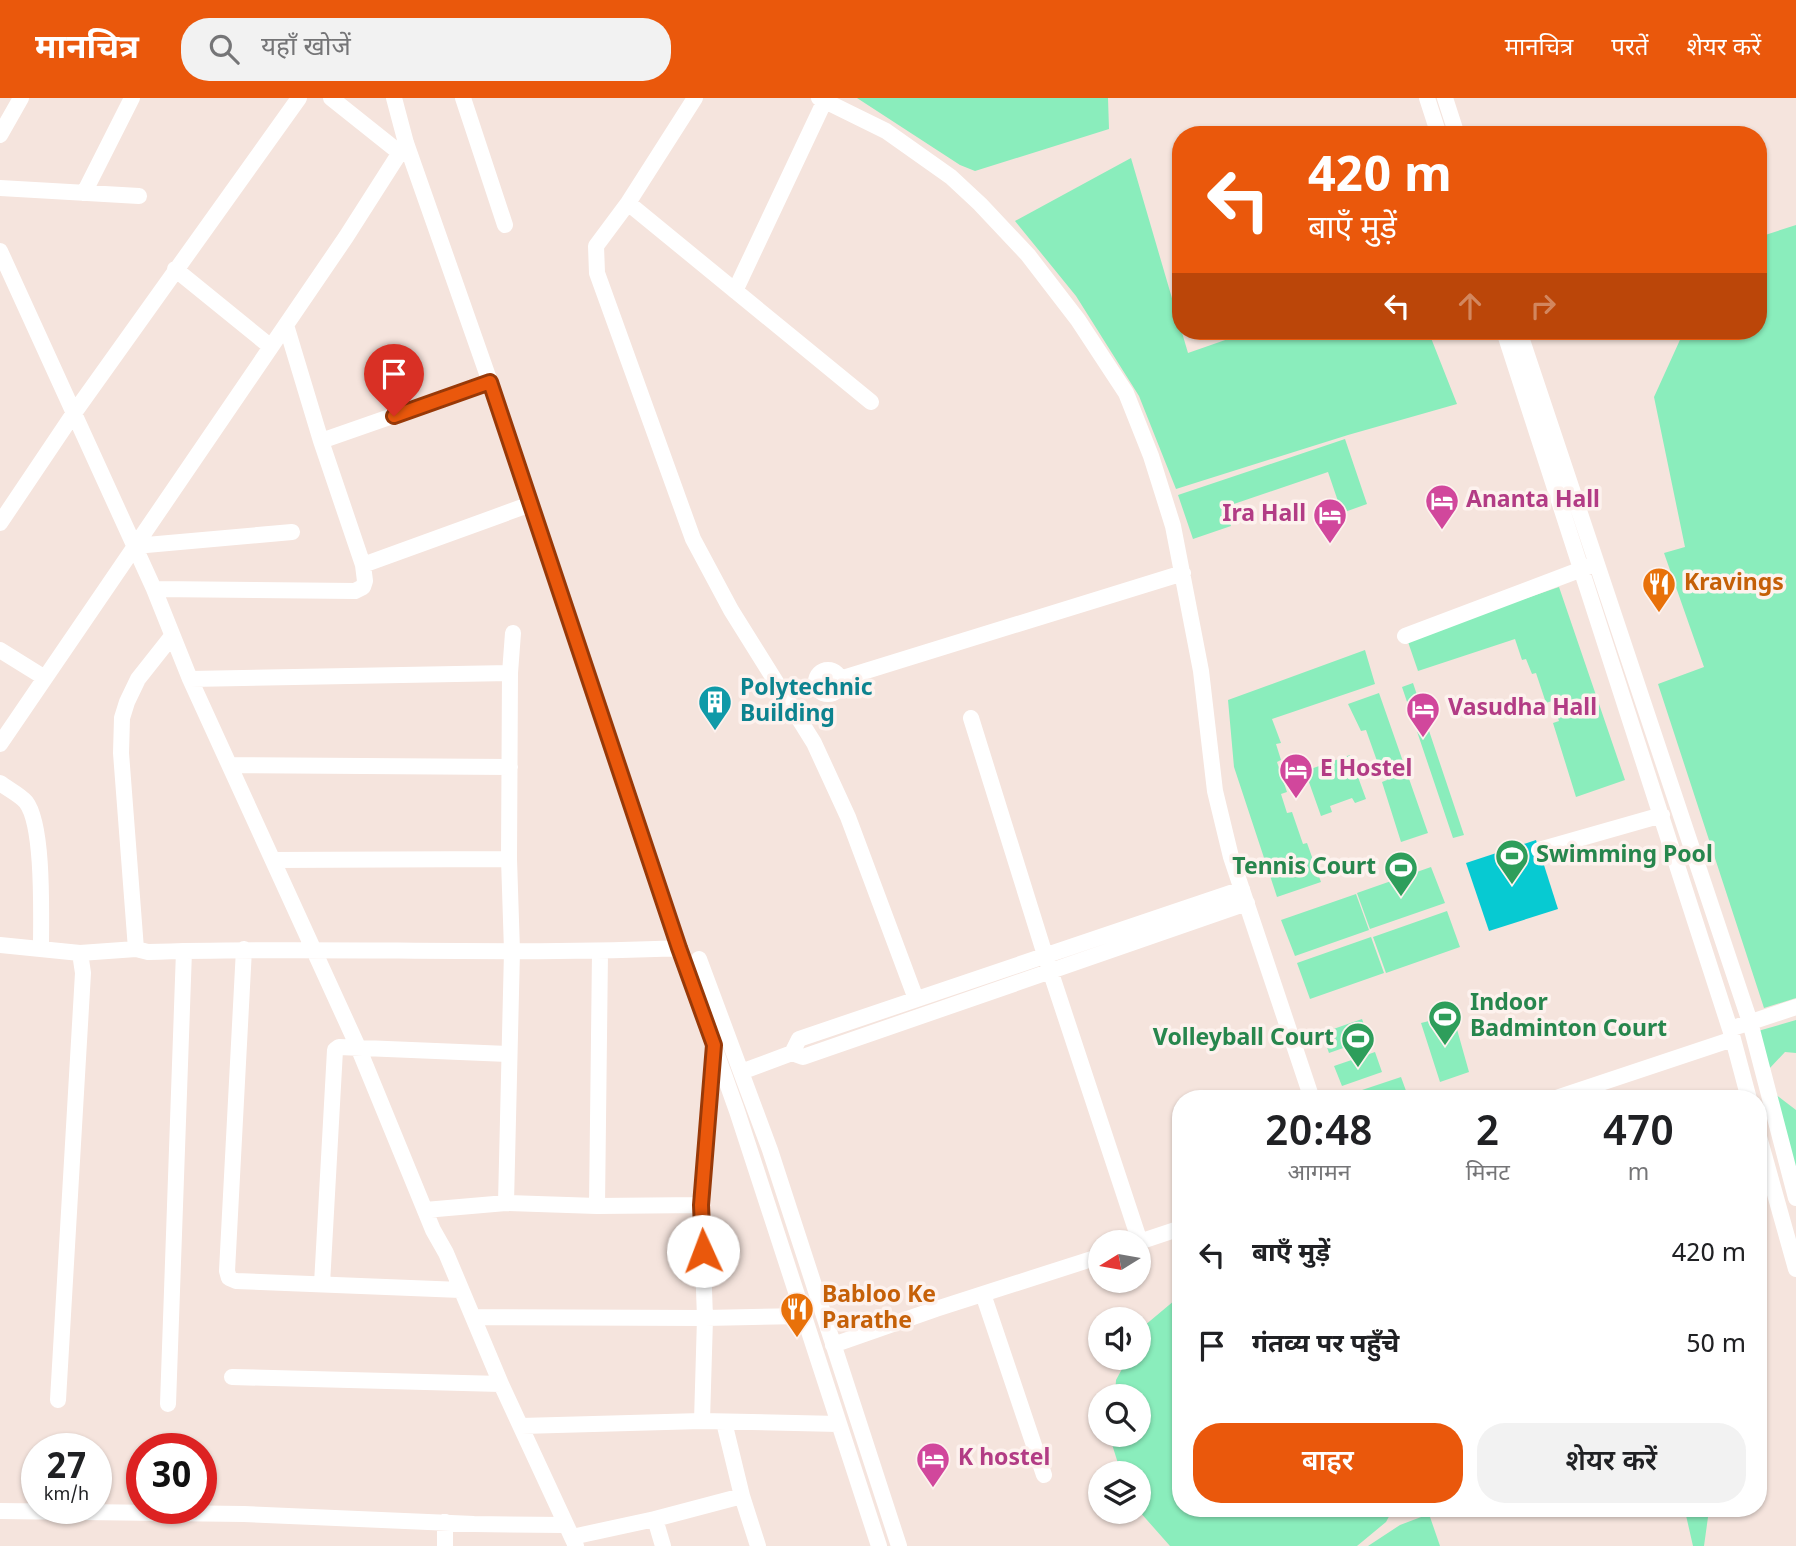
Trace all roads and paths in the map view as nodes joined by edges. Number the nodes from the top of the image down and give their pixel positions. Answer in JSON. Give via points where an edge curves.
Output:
{"nodes":[{"id":1,"x":21,"y":98,"type":"edge"},
{"id":2,"x":132,"y":98,"type":"edge"},
{"id":3,"x":299,"y":98,"type":"edge"},
{"id":4,"x":331,"y":98,"type":"edge"},
{"id":5,"x":394,"y":98,"type":"edge"},
{"id":6,"x":463,"y":98,"type":"edge"},
{"id":7,"x":695,"y":98,"type":"edge"},
{"id":8,"x":1427,"y":98,"type":"edge"},
{"id":9,"x":1435,"y":98,"type":"edge"},
{"id":10,"x":1445,"y":98,"type":"edge"},
{"id":11,"x":823,"y":99,"type":"edge"},
{"id":12,"x":1436,"y":126,"type":"edge"},
{"id":13,"x":1444,"y":126,"type":"edge"},
{"id":14,"x":1454,"y":126,"type":"edge"},
{"id":15,"x":0,"y":135,"type":"edge"},
{"id":16,"x":403,"y":148,"type":"junction"},
{"id":17,"x":0,"y":188,"type":"edge"},
{"id":18,"x":84,"y":193,"type":"junction"},
{"id":19,"x":139,"y":196,"type":"dead end"},
{"id":20,"x":628,"y":203,"type":"junction"},
{"id":21,"x":505,"y":225,"type":"dead end"},
{"id":22,"x":0,"y":251,"type":"edge"},
{"id":23,"x":175,"y":269,"type":"junction"},
{"id":24,"x":7,"y":286,"type":"edge"},
{"id":25,"x":735,"y":291,"type":"junction"},
{"id":26,"x":286,"y":325,"type":"junction"},
{"id":27,"x":1507,"y":340,"type":"edge"},
{"id":28,"x":1514,"y":340,"type":"edge"},
{"id":29,"x":1522,"y":340,"type":"edge"},
{"id":30,"x":271,"y":347,"type":"junction"},
{"id":31,"x":490,"y":382,"type":"junction"},
{"id":32,"x":871,"y":402,"type":"dead end"},
{"id":33,"x":74,"y":412,"type":"junction"},
{"id":34,"x":321,"y":441,"type":"junction"},
{"id":35,"x":531,"y":504,"type":"junction"},
{"id":36,"x":0,"y":523,"type":"edge"},
{"id":37,"x":292,"y":532,"type":"dead end"},
{"id":38,"x":135,"y":546,"type":"junction"},
{"id":39,"x":363,"y":565,"type":"junction"},
{"id":40,"x":1590,"y":566,"type":"junction"},
{"id":41,"x":1182,"y":573,"type":"junction"},
{"id":42,"x":154,"y":589,"type":"junction"},
{"id":43,"x":513,"y":633,"type":"dead end"},
{"id":44,"x":172,"y":636,"type":"junction"},
{"id":45,"x":1405,"y":636,"type":"dead end"},
{"id":46,"x":0,"y":650,"type":"edge"},
{"id":47,"x":510,"y":673,"type":"junction"},
{"id":48,"x":46,"y":678,"type":"junction"},
{"id":49,"x":190,"y":679,"type":"junction"},
{"id":50,"x":786,"y":695,"type":"junction"},
{"id":51,"x":971,"y":718,"type":"dead end"},
{"id":52,"x":0,"y":744,"type":"edge"},
{"id":53,"x":231,"y":765,"type":"junction"},
{"id":54,"x":510,"y":767,"type":"junction"},
{"id":55,"x":0,"y":783,"type":"edge"},
{"id":56,"x":1662,"y":815,"type":"junction"},
{"id":57,"x":1539,"y":850,"type":"dead end"},
{"id":58,"x":509,"y":859,"type":"junction"},
{"id":59,"x":273,"y":860,"type":"junction"},
{"id":60,"x":1245,"y":896,"type":"junction"},
{"id":61,"x":0,"y":945,"type":"edge"},
{"id":62,"x":41,"y":947,"type":"junction"},
{"id":63,"x":679,"y":948,"type":"junction"},
{"id":64,"x":136,"y":949,"type":"junction"},
{"id":65,"x":244,"y":949,"type":"junction"},
{"id":66,"x":313,"y":949,"type":"junction"},
{"id":67,"x":184,"y":951,"type":"junction"},
{"id":68,"x":512,"y":951,"type":"junction"},
{"id":69,"x":600,"y":952,"type":"junction"},
{"id":70,"x":80,"y":953,"type":"junction"},
{"id":71,"x":699,"y":959,"type":"dead end"},
{"id":72,"x":1048,"y":963,"type":"junction"},
{"id":73,"x":916,"y":999,"type":"junction"},
{"id":74,"x":1796,"y":1007,"type":"edge"},
{"id":75,"x":1738,"y":1029,"type":"junction"},
{"id":76,"x":714,"y":1045,"type":"junction"},
{"id":77,"x":358,"y":1047,"type":"junction"},
{"id":78,"x":792,"y":1052,"type":"junction"},
{"id":79,"x":509,"y":1054,"type":"junction"},
{"id":80,"x":741,"y":1072,"type":"junction"},
{"id":81,"x":1309,"y":1090,"type":"edge"},
{"id":82,"x":1577,"y":1090,"type":"edge"},
{"id":83,"x":1748,"y":1090,"type":"edge"},
{"id":84,"x":1759,"y":1090,"type":"edge"},
{"id":85,"x":1767,"y":1114,"type":"edge"},
{"id":86,"x":1767,"y":1166,"type":"edge"},
{"id":87,"x":1796,"y":1198,"type":"edge"},
{"id":88,"x":506,"y":1203,"type":"junction"},
{"id":89,"x":701,"y":1205,"type":"junction"},
{"id":90,"x":597,"y":1206,"type":"junction"},
{"id":91,"x":425,"y":1210,"type":"junction"},
{"id":92,"x":1136,"y":1230,"type":"edge"},
{"id":93,"x":1172,"y":1231,"type":"edge"},
{"id":94,"x":1152,"y":1238,"type":"edge"},
{"id":95,"x":1088,"y":1260,"type":"edge"},
{"id":96,"x":1796,"y":1269,"type":"edge"},
{"id":97,"x":323,"y":1284,"type":"junction"},
{"id":98,"x":461,"y":1290,"type":"junction"},
{"id":99,"x":983,"y":1294,"type":"junction"},
{"id":100,"x":804,"y":1316,"type":"junction"},
{"id":101,"x":473,"y":1317,"type":"junction"},
{"id":102,"x":705,"y":1318,"type":"junction"},
{"id":103,"x":833,"y":1345,"type":"junction"},
{"id":104,"x":232,"y":1377,"type":"dead end"},
{"id":105,"x":501,"y":1384,"type":"junction"},
{"id":106,"x":58,"y":1400,"type":"dead end"},
{"id":107,"x":169,"y":1404,"type":"dead end"},
{"id":108,"x":702,"y":1421,"type":"junction"},
{"id":109,"x":724,"y":1422,"type":"junction"},
{"id":110,"x":839,"y":1424,"type":"junction"},
{"id":111,"x":521,"y":1426,"type":"junction"},
{"id":112,"x":1044,"y":1475,"type":"dead end"},
{"id":113,"x":742,"y":1496,"type":"junction"},
{"id":114,"x":0,"y":1511,"type":"edge"},
{"id":115,"x":656,"y":1519,"type":"junction"},
{"id":116,"x":445,"y":1522,"type":"junction"},
{"id":117,"x":571,"y":1536,"type":"edge"},
{"id":118,"x":445,"y":1546,"type":"edge"},
{"id":119,"x":663,"y":1546,"type":"edge"},
{"id":120,"x":758,"y":1546,"type":"edge"},
{"id":121,"x":879,"y":1546,"type":"edge"},
{"id":122,"x":899,"y":1546,"type":"edge"}],
"edges":[{"from":1,"to":15,"type":"street"},
{"from":2,"to":18,"type":"street"},
{"from":3,"to":23,"type":"street"},
{"from":4,"to":16,"type":"street"},
{"from":5,"to":16,"type":"street"},
{"from":6,"to":21,"type":"street"},
{"from":7,"to":20,"type":"street"},
{"from":8,"to":12,"type":"street"},
{"from":9,"to":13,"type":"street"},
{"from":10,"to":14,"type":"street"},
{"from":11,"to":25,"type":"street"},
{"from":11,"to":41,"type":"street","via":[[886,131],[951,177],[1028,255],[1078,320],[1126,393],[1173,526]]},
{"from":16,"to":26,"type":"street"},
{"from":16,"to":31,"type":"street"},
{"from":17,"to":18,"type":"street"},
{"from":18,"to":19,"type":"street"},
{"from":20,"to":25,"type":"street"},
{"from":20,"to":50,"type":"street","via":[[596,246],[603,293],[693,539],[731,610]]},
{"from":22,"to":24,"type":"street"},
{"from":23,"to":30,"type":"street"},
{"from":23,"to":33,"type":"street"},
{"from":24,"to":33,"type":"street"},
{"from":25,"to":32,"type":"street"},
{"from":26,"to":30,"type":"street"},
{"from":26,"to":34,"type":"street"},
{"from":27,"to":40,"type":"street"},
{"from":28,"to":40,"type":"street"},
{"from":29,"to":40,"type":"street"},
{"from":30,"to":38,"type":"street"},
{"from":31,"to":34,"type":"street"},
{"from":31,"to":35,"type":"street"},
{"from":33,"to":36,"type":"street"},
{"from":33,"to":38,"type":"street"},
{"from":34,"to":39,"type":"street"},
{"from":35,"to":39,"type":"street"},
{"from":35,"to":63,"type":"street"},
{"from":37,"to":38,"type":"street"},
{"from":38,"to":42,"type":"street"},
{"from":38,"to":48,"type":"street"},
{"from":39,"to":42,"type":"street","via":[[365,581],[355,590]]},
{"from":40,"to":45,"type":"street"},
{"from":40,"to":56,"type":"street"},
{"from":40,"to":75,"type":"street"},
{"from":41,"to":50,"type":"street","via":[[840,679],[839,689],[831,694],[821,693],[816,685]]},
{"from":41,"to":60,"type":"street","via":[[1201,671],[1215,790]]},
{"from":42,"to":44,"type":"street"},
{"from":43,"to":47,"type":"street"},
{"from":44,"to":49,"type":"street"},
{"from":44,"to":64,"type":"street","via":[[138,679],[122,718]]},
{"from":46,"to":48,"type":"street"},
{"from":47,"to":49,"type":"street"},
{"from":47,"to":54,"type":"street"},
{"from":48,"to":52,"type":"street"},
{"from":49,"to":53,"type":"street"},
{"from":50,"to":73,"type":"street","via":[[848,817]]},
{"from":51,"to":72,"type":"street"},
{"from":53,"to":54,"type":"street"},
{"from":53,"to":59,"type":"street"},
{"from":54,"to":58,"type":"street"},
{"from":55,"to":62,"type":"street","via":[[27,803],[35,823]]},
{"from":56,"to":57,"type":"street"},
{"from":56,"to":75,"type":"street"},
{"from":58,"to":59,"type":"street"},
{"from":58,"to":68,"type":"street"},
{"from":59,"to":66,"type":"street"},
{"from":60,"to":72,"type":"street"},
{"from":60,"to":81,"type":"street"},
{"from":61,"to":62,"type":"street"},
{"from":62,"to":70,"type":"street"},
{"from":63,"to":69,"type":"street"},
{"from":63,"to":76,"type":"street"},
{"from":64,"to":67,"type":"street"},
{"from":64,"to":70,"type":"street"},
{"from":65,"to":66,"type":"street"},
{"from":65,"to":67,"type":"street"},
{"from":65,"to":97,"type":"street","via":[[227,1275],[236,1281]]},
{"from":66,"to":68,"type":"street"},
{"from":66,"to":77,"type":"street"},
{"from":67,"to":107,"type":"street"},
{"from":68,"to":69,"type":"street"},
{"from":68,"to":79,"type":"street"},
{"from":69,"to":90,"type":"street"},
{"from":70,"to":106,"type":"street","via":[[83,973]]},
{"from":71,"to":80,"type":"street"},
{"from":72,"to":73,"type":"street"},
{"from":72,"to":78,"type":"street","via":[[803,1057]]},
{"from":72,"to":92,"type":"street"},
{"from":73,"to":78,"type":"street","via":[[799,1039]]},
{"from":74,"to":75,"type":"street"},
{"from":75,"to":82,"type":"street"},
{"from":75,"to":83,"type":"street"},
{"from":75,"to":84,"type":"street"},
{"from":76,"to":89,"type":"street"},
{"from":76,"to":100,"type":"street"},
{"from":77,"to":79,"type":"street"},
{"from":77,"to":91,"type":"street"},
{"from":77,"to":97,"type":"street","via":[[339,1046],[335,1053]]},
{"from":78,"to":80,"type":"street"},
{"from":79,"to":88,"type":"street"},
{"from":80,"to":103,"type":"street","via":[[771,1150]]},
{"from":85,"to":87,"type":"street"},
{"from":86,"to":96,"type":"street"},
{"from":88,"to":90,"type":"street"},
{"from":88,"to":91,"type":"street"},
{"from":89,"to":90,"type":"street"},
{"from":89,"to":102,"type":"street"},
{"from":91,"to":98,"type":"street"},
{"from":93,"to":94,"type":"street"},
{"from":95,"to":99,"type":"street"},
{"from":97,"to":98,"type":"street"},
{"from":98,"to":101,"type":"street"},
{"from":99,"to":103,"type":"street"},
{"from":99,"to":112,"type":"street"},
{"from":100,"to":102,"type":"street"},
{"from":100,"to":110,"type":"street"},
{"from":101,"to":102,"type":"street"},
{"from":101,"to":105,"type":"street"},
{"from":102,"to":108,"type":"street"},
{"from":103,"to":122,"type":"street"},
{"from":104,"to":105,"type":"street"},
{"from":105,"to":111,"type":"street"},
{"from":108,"to":109,"type":"street"},
{"from":108,"to":111,"type":"street"},
{"from":109,"to":110,"type":"street"},
{"from":109,"to":113,"type":"street"},
{"from":110,"to":121,"type":"street"},
{"from":111,"to":117,"type":"street"},
{"from":113,"to":115,"type":"street"},
{"from":113,"to":120,"type":"street"},
{"from":114,"to":116,"type":"street"},
{"from":115,"to":117,"type":"street"},
{"from":115,"to":119,"type":"street"},
{"from":116,"to":117,"type":"street"},
{"from":116,"to":118,"type":"street"}]}
